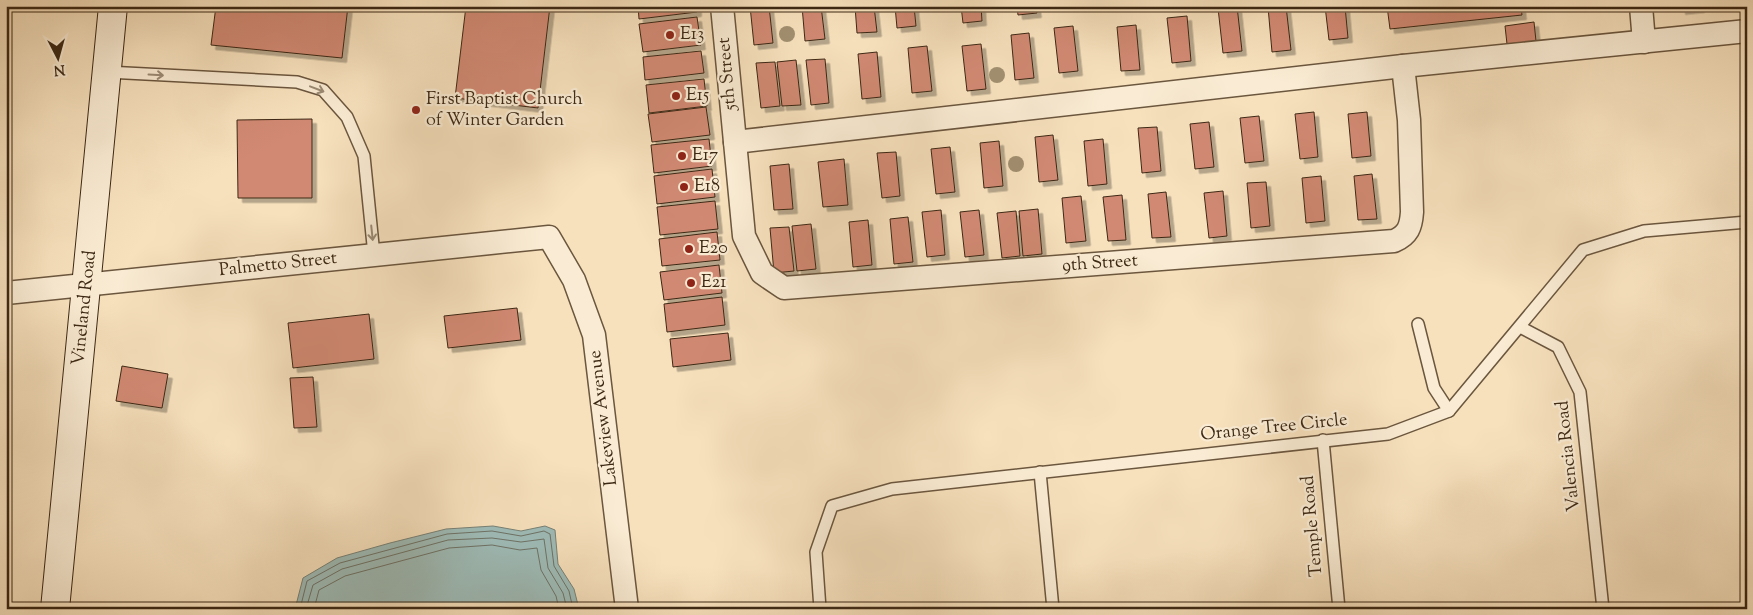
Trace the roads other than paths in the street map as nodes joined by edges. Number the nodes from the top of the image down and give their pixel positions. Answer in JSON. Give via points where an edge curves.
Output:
{"nodes":[{"id":1,"x":113,"y":6,"type":"edge"},
{"id":2,"x":722,"y":6,"type":"edge"},
{"id":3,"x":1641,"y":6,"type":"edge"},
{"id":4,"x":1747,"y":31,"type":"edge"},
{"id":5,"x":1644,"y":42,"type":"junction"},
{"id":6,"x":1403,"y":66,"type":"junction"},
{"id":7,"x":107,"y":72,"type":"junction"},
{"id":8,"x":734,"y":142,"type":"junction"},
{"id":9,"x":1747,"y":222,"type":"edge"},
{"id":10,"x":549,"y":237,"type":"joint"},
{"id":11,"x":374,"y":255,"type":"junction"},
{"id":12,"x":88,"y":284,"type":"junction"},
{"id":13,"x":6,"y":294,"type":"edge"},
{"id":14,"x":1418,"y":324,"type":"dead end"},
{"id":15,"x":1520,"y":327,"type":"junction"},
{"id":16,"x":1449,"y":411,"type":"junction"},
{"id":17,"x":1323,"y":440,"type":"junction"},
{"id":18,"x":1040,"y":472,"type":"junction"},
{"id":19,"x":55,"y":609,"type":"edge"},
{"id":20,"x":627,"y":609,"type":"edge"},
{"id":21,"x":820,"y":609,"type":"edge"},
{"id":22,"x":1053,"y":609,"type":"edge"},
{"id":23,"x":1339,"y":609,"type":"edge"},
{"id":24,"x":1603,"y":609,"type":"edge"}],
"edges":[{"from":1,"to":7,"type":"main road","name":"Vineland Road"},
{"from":2,"to":8,"type":"street","name":"5th Street"},
{"from":3,"to":5,"type":"street"},
{"from":4,"to":5,"type":"street"},
{"from":5,"to":6,"type":"street"},
{"from":6,"to":8,"type":"street"},
{"from":6,"to":8,"type":"street","name":"9th Street","via":[[1409,120],[1412,212],[1411,227],[1404,237],[1394,241],[784,288],[762,273],[744,236]]},
{"from":7,"to":11,"type":"lane","one_way":true,"via":[[296,82],[324,90],[347,117],[364,156]]},
{"from":7,"to":12,"type":"main road","name":"Vineland Road"},
{"from":9,"to":15,"type":"lane","name":"Orange Tree Circle","via":[[1644,231],[1583,250]]},
{"from":10,"to":11,"type":"street","name":"Palmetto Street"},
{"from":10,"to":20,"type":"street","name":"Lakeview Avenue","via":[[574,280],[594,335]]},
{"from":11,"to":12,"type":"street","name":"Palmetto Street"},
{"from":12,"to":13,"type":"street","name":"Palmetto Street"},
{"from":12,"to":19,"type":"main road","name":"Vineland Road"},
{"from":14,"to":16,"type":"lane","via":[[1434,388]]},
{"from":15,"to":16,"type":"lane","name":"Orange Tree Circle"},
{"from":15,"to":24,"type":"lane","name":"Valencia Road","via":[[1558,348],[1580,392]]},
{"from":16,"to":17,"type":"lane","name":"Orange Tree Circle","via":[[1388,434]]},
{"from":17,"to":18,"type":"lane","name":"Orange Tree Circle"},
{"from":17,"to":23,"type":"lane","name":"Temple Road"},
{"from":18,"to":21,"type":"lane","name":"Orange Tree Circle","via":[[892,489],[832,506],[816,552]]},
{"from":18,"to":22,"type":"lane"}]}
